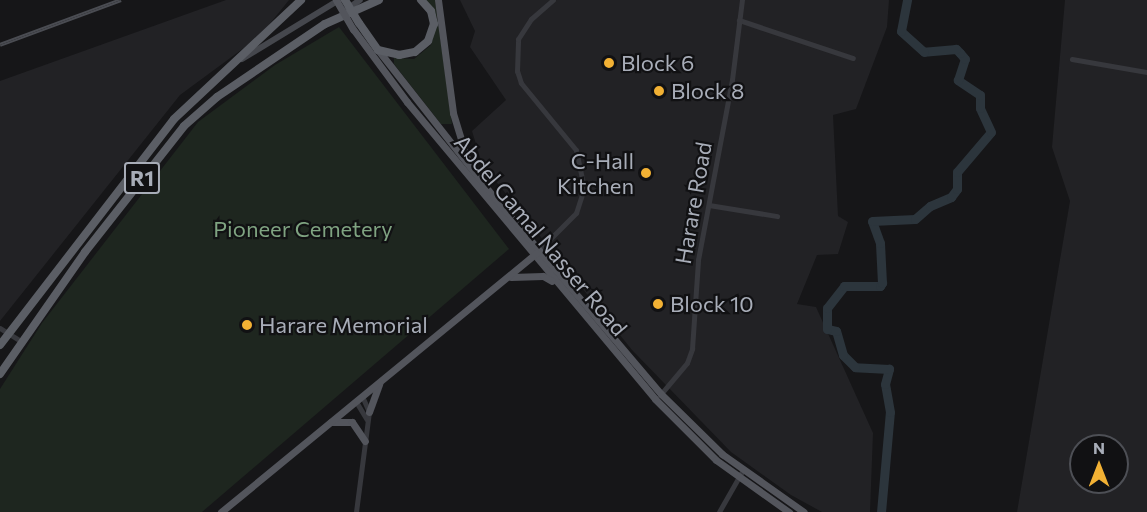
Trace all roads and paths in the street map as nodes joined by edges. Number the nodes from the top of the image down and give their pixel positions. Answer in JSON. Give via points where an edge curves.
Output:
{"nodes":[{"id":1,"x":301,"y":0,"type":"edge"},
{"id":2,"x":338,"y":0,"type":"edge"},
{"id":3,"x":345,"y":0,"type":"edge"},
{"id":4,"x":360,"y":0,"type":"edge"},
{"id":5,"x":379,"y":0,"type":"edge"},
{"id":6,"x":422,"y":0,"type":"edge"},
{"id":7,"x":438,"y":0,"type":"edge"},
{"id":8,"x":553,"y":0,"type":"edge"},
{"id":9,"x":742,"y":0,"type":"edge"},
{"id":10,"x":740,"y":20,"type":"junction"},
{"id":11,"x":325,"y":24,"type":"junction"},
{"id":12,"x":356,"y":26,"type":"junction"},
{"id":13,"x":378,"y":50,"type":"junction"},
{"id":14,"x":853,"y":58,"type":"dead end"},
{"id":15,"x":1072,"y":60,"type":"dead end"},
{"id":16,"x":239,"y":61,"type":"junction"},
{"id":17,"x":1147,"y":72,"type":"edge"},
{"id":18,"x":470,"y":168,"type":"junction"},
{"id":19,"x":708,"y":205,"type":"junction"},
{"id":20,"x":777,"y":216,"type":"dead end"},
{"id":21,"x":535,"y":254,"type":"junction"},
{"id":22,"x":509,"y":277,"type":"junction"},
{"id":23,"x":557,"y":284,"type":"junction"},
{"id":24,"x":0,"y":328,"type":"edge"},
{"id":25,"x":8,"y":332,"type":"junction"},
{"id":26,"x":21,"y":341,"type":"junction"},
{"id":27,"x":0,"y":345,"type":"edge"},
{"id":28,"x":0,"y":374,"type":"edge"},
{"id":29,"x":380,"y":381,"type":"junction"},
{"id":30,"x":658,"y":397,"type":"junction"},
{"id":31,"x":359,"y":398,"type":"junction"},
{"id":32,"x":369,"y":412,"type":"junction"},
{"id":33,"x":367,"y":421,"type":"junction"},
{"id":34,"x":329,"y":422,"type":"junction"},
{"id":35,"x":365,"y":441,"type":"junction"},
{"id":36,"x":740,"y":473,"type":"junction"},
{"id":37,"x":221,"y":512,"type":"edge"},
{"id":38,"x":356,"y":512,"type":"edge"},
{"id":39,"x":719,"y":512,"type":"edge"},
{"id":40,"x":789,"y":512,"type":"edge"},
{"id":41,"x":804,"y":512,"type":"edge"}],
"edges":[{"from":1,"to":16,"type":"highway"},
{"from":2,"to":12,"type":"main road","name":"Abdel Gamal Nasser Road","bridge":true},
{"from":2,"to":16,"type":"main road","number":"R1"},
{"from":3,"to":12,"type":"highway","name":"Abdel Gamal Nasser Road","bridge":true},
{"from":4,"to":11,"type":"main road","number":"R1"},
{"from":5,"to":11,"type":"highway"},
{"from":6,"to":13,"type":"highway","via":[[434,19],[428,41],[407,54]]},
{"from":7,"to":18,"type":"main road","via":[[451,102]]},
{"from":8,"to":21,"type":"street","via":[[531,19],[518,39],[517,70],[521,83],[576,150],[584,188],[576,213]]},
{"from":9,"to":10,"type":"street","name":"Harare Road"},
{"from":10,"to":14,"type":"street"},
{"from":10,"to":19,"type":"street","name":"Harare Road"},
{"from":11,"to":26,"type":"highway","number":"R1","via":[[217,97],[184,126]]},
{"from":12,"to":13,"type":"highway","name":"Abdel Gamal Nasser Road"},
{"from":12,"to":21,"type":"main road","name":"Abdel Gamal Nasser Road","via":[[407,102]]},
{"from":13,"to":18,"type":"main road","name":"Abdel Gamal Nasser Road"},
{"from":15,"to":17,"type":"street"},
{"from":16,"to":25,"type":"highway","number":"R1","via":[[174,119]]},
{"from":18,"to":21,"type":"main road","name":"Abdel Gamal Nasser Road"},
{"from":19,"to":20,"type":"street"},
{"from":19,"to":30,"type":"street","name":"Harare Road","via":[[698,260],[691,353]]},
{"from":21,"to":22,"type":"main road"},
{"from":21,"to":23,"type":"main road","name":"Abdel Gamal Nasser Road"},
{"from":21,"to":30,"type":"main road","name":"Abdel Gamal Nasser Road"},
{"from":22,"to":23,"type":"main road","via":[[543,276]]},
{"from":22,"to":29,"type":"main road"},
{"from":23,"to":30,"type":"main road","name":"Abdel Gamal Nasser Road"},
{"from":24,"to":25,"type":"street"},
{"from":25,"to":26,"type":"street"},
{"from":25,"to":27,"type":"highway","number":"R1"},
{"from":26,"to":28,"type":"highway","number":"R1"},
{"from":29,"to":31,"type":"main road"},
{"from":29,"to":32,"type":"main road"},
{"from":30,"to":36,"type":"main road","name":"Abdel Gamal Nasser Road"},
{"from":31,"to":32,"type":"street"},
{"from":31,"to":33,"type":"street"},
{"from":31,"to":34,"type":"main road"},
{"from":32,"to":33,"type":"street"},
{"from":33,"to":35,"type":"street"},
{"from":34,"to":35,"type":"main road","via":[[352,422]]},
{"from":34,"to":37,"type":"main road"},
{"from":35,"to":38,"type":"street"},
{"from":36,"to":39,"type":"street"},
{"from":36,"to":40,"type":"main road"},
{"from":36,"to":41,"type":"main road"}]}
